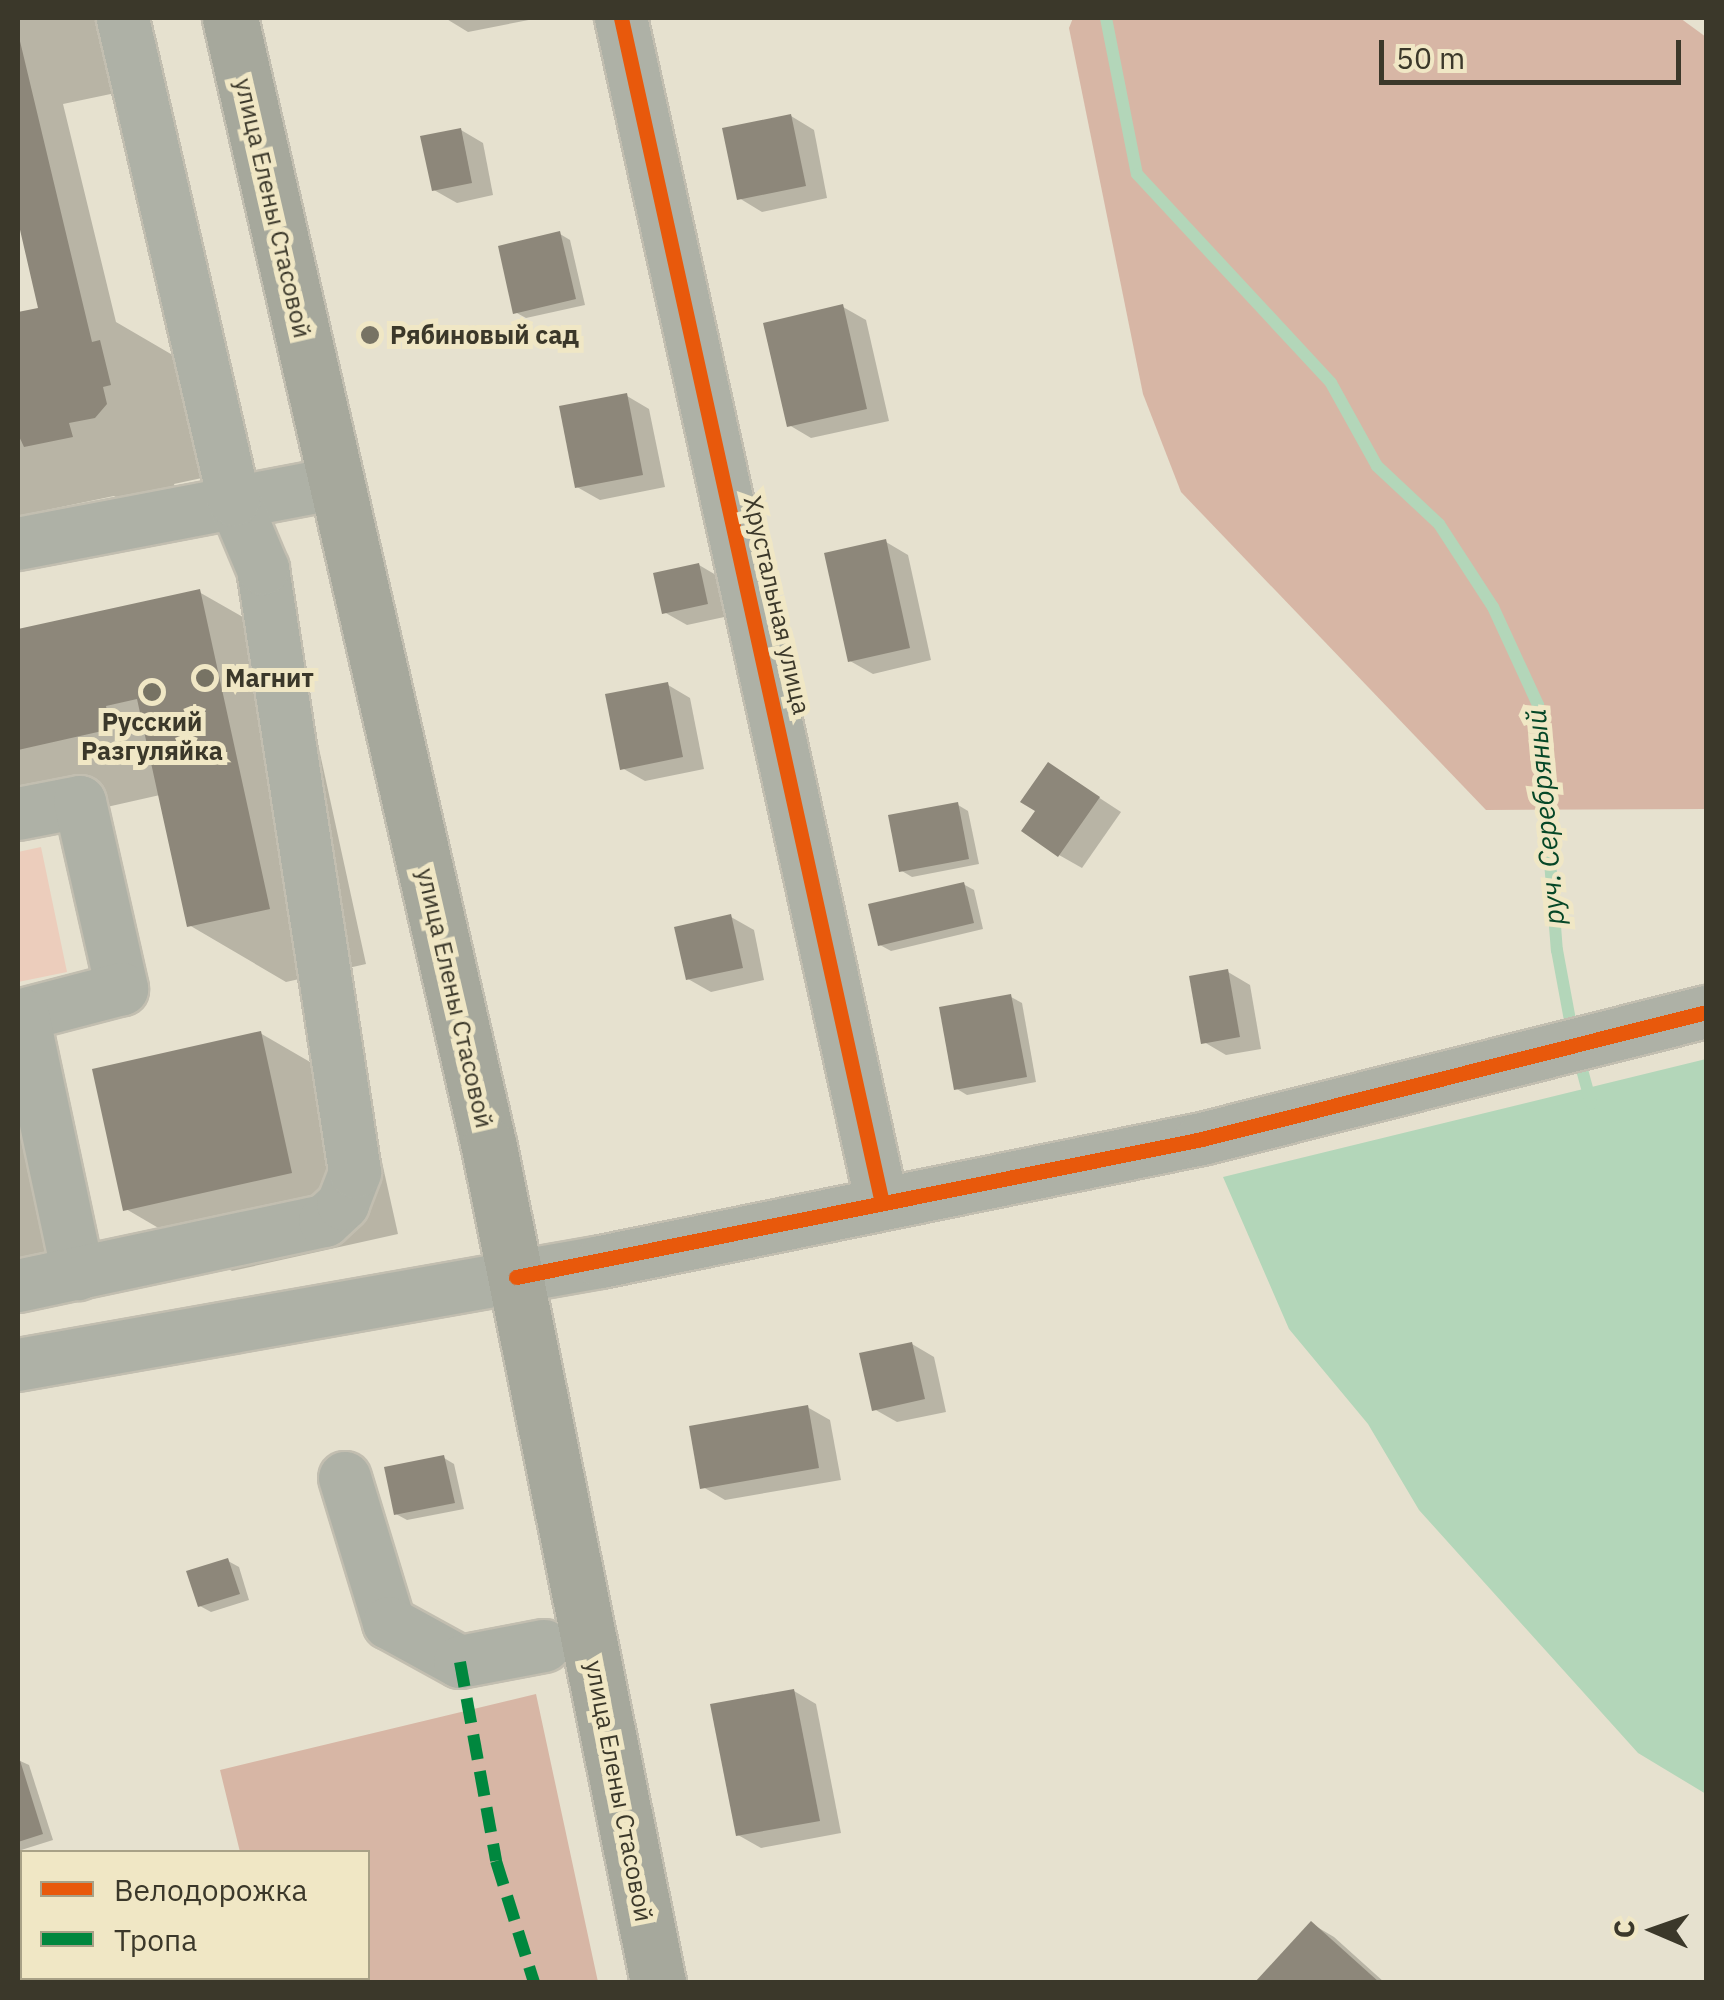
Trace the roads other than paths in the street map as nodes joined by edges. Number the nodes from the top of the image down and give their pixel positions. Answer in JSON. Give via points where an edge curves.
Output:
{"nodes":[{"id":1,"x":123,"y":18,"type":"edge"},
{"id":2,"x":230,"y":18,"type":"edge"},
{"id":3,"x":620,"y":18,"type":"edge"},
{"id":4,"x":333,"y":484,"type":"junction"},
{"id":5,"x":234,"y":500,"type":"junction"},
{"id":6,"x":18,"y":544,"type":"edge"},
{"id":7,"x":18,"y":814,"type":"edge"},
{"id":8,"x":1706,"y":1012,"type":"edge"},
{"id":9,"x":20,"y":1015,"type":"edge"},
{"id":10,"x":882,"y":1203,"type":"junction"},
{"id":11,"x":78,"y":1274,"type":"junction"},
{"id":12,"x":516,"y":1278,"type":"junction"},
{"id":13,"x":18,"y":1286,"type":"edge"},
{"id":14,"x":18,"y":1365,"type":"edge"},
{"id":15,"x":345,"y":1478,"type":"dead end"},
{"id":16,"x":544,"y":1646,"type":"dead end"},
{"id":17,"x":658,"y":1982,"type":"edge"}],
"edges":[{"from":1,"to":5,"type":"street"},
{"from":2,"to":4,"type":"main road","name":"улица Елены Стасовой"},
{"from":3,"to":10,"type":"street","name":"Хрустальная улица"},
{"from":4,"to":5,"type":"street"},
{"from":4,"to":12,"type":"main road","name":"улица Елены Стасовой"},
{"from":5,"to":6,"type":"street"},
{"from":5,"to":11,"type":"street","via":[[263,569],[355,1172],[344,1204],[326,1221]]},
{"from":7,"to":9,"type":"street","via":[[80,802],[122,989]]},
{"from":8,"to":10,"type":"street","via":[[1202,1139]]},
{"from":9,"to":11,"type":"street"},
{"from":10,"to":12,"type":"street"},
{"from":11,"to":13,"type":"street"},
{"from":12,"to":14,"type":"street"},
{"from":12,"to":17,"type":"main road","name":"улица Елены Стасовой"},
{"from":15,"to":16,"type":"street","via":[[389,1622],[460,1662]]}]}
